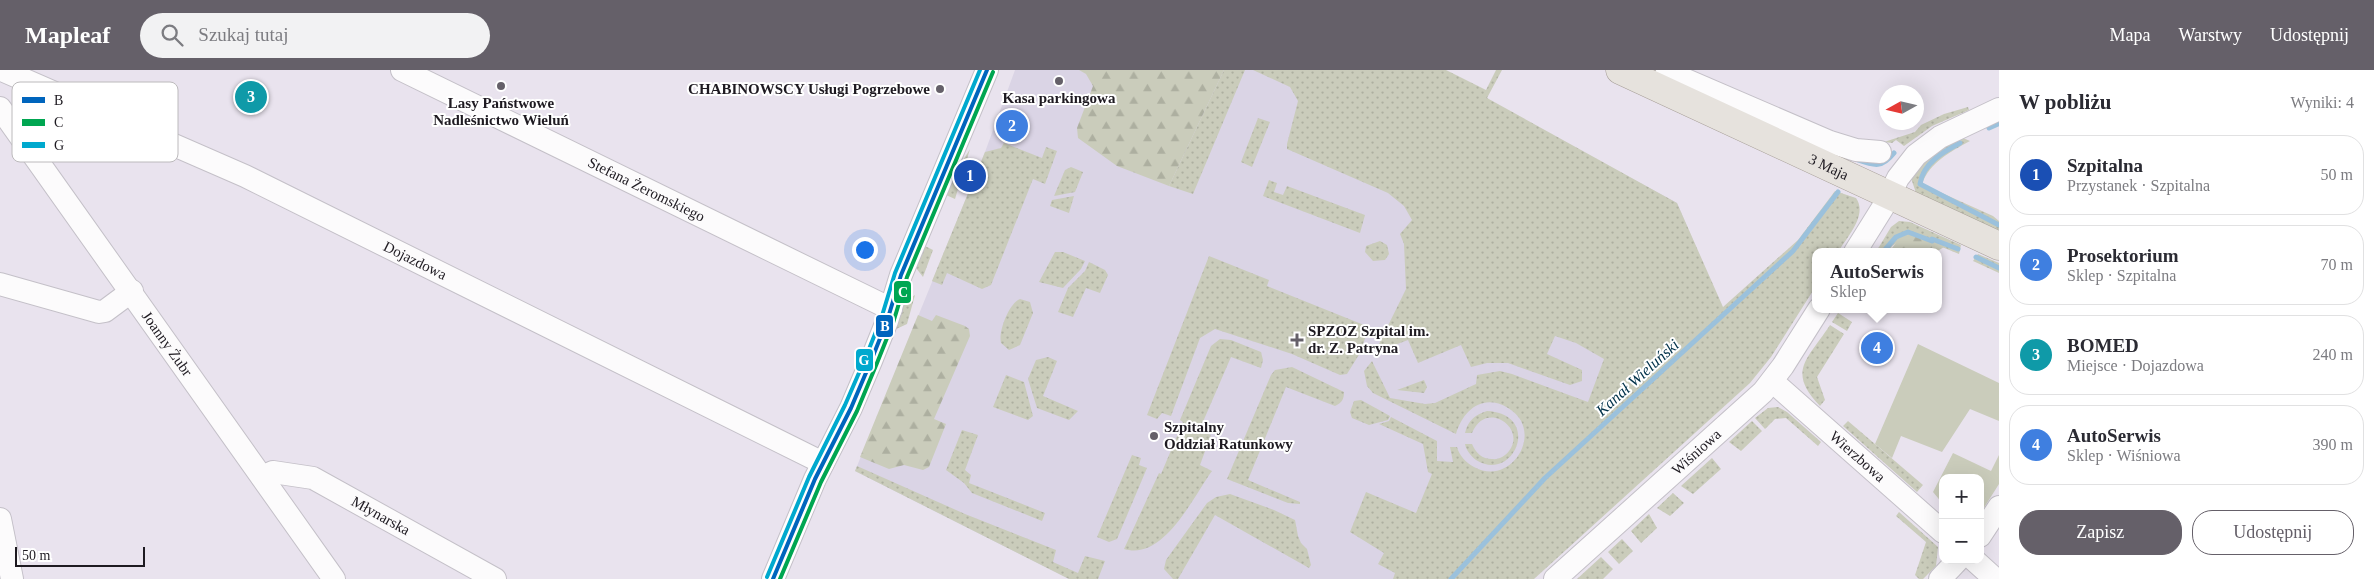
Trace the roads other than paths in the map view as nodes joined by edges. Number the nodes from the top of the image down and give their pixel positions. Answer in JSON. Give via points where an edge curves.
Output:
{"nodes":[{"id":1,"x":2,"y":70,"type":"edge"},
{"id":2,"x":402,"y":70,"type":"edge"},
{"id":3,"x":987,"y":70,"type":"edge"},
{"id":4,"x":1620,"y":70,"type":"edge"},
{"id":5,"x":30,"y":82,"type":"edge"},
{"id":6,"x":1659,"y":88,"type":"junction"},
{"id":7,"x":0,"y":108,"type":"edge"},
{"id":8,"x":1999,"y":108,"type":"edge"},
{"id":9,"x":12,"y":125,"type":"edge"},
{"id":10,"x":178,"y":147,"type":"edge"},
{"id":11,"x":1880,"y":152,"type":"dead end"},
{"id":12,"x":39,"y":162,"type":"edge"},
{"id":13,"x":1889,"y":195,"type":"junction"},
{"id":14,"x":1999,"y":246,"type":"edge"},
{"id":15,"x":1857,"y":248,"type":"edge"},
{"id":16,"x":0,"y":284,"type":"edge"},
{"id":17,"x":132,"y":291,"type":"junction"},
{"id":18,"x":891,"y":308,"type":"junction"},
{"id":19,"x":1816,"y":313,"type":"edge"},
{"id":20,"x":1772,"y":381,"type":"junction"},
{"id":21,"x":823,"y":464,"type":"junction"},
{"id":22,"x":262,"y":477,"type":"junction"},
{"id":23,"x":1999,"y":507,"type":"edge"},
{"id":24,"x":0,"y":519,"type":"edge"},
{"id":25,"x":1939,"y":528,"type":"edge"},
{"id":26,"x":1984,"y":530,"type":"edge"},
{"id":27,"x":1954,"y":564,"type":"edge"},
{"id":28,"x":1978,"y":564,"type":"edge"},
{"id":29,"x":12,"y":579,"type":"edge"},
{"id":30,"x":334,"y":579,"type":"edge"},
{"id":31,"x":495,"y":579,"type":"edge"},
{"id":32,"x":773,"y":579,"type":"edge"},
{"id":33,"x":1556,"y":579,"type":"edge"},
{"id":34,"x":1940,"y":579,"type":"edge"},
{"id":35,"x":1995,"y":579,"type":"edge"}],
"edges":[{"from":1,"to":5,"type":"street","name":"Dojazdowa"},
{"from":2,"to":18,"type":"street","name":"Stefana Żeromskiego"},
{"from":3,"to":18,"type":"street","via":[[906,262]]},
{"from":4,"to":6,"type":"main road","name":"3 Maja"},
{"from":6,"to":11,"type":"street","name":"3 Maja","via":[[1666,75],[1672,74],[1830,142],[1856,150]]},
{"from":6,"to":13,"type":"main road","name":"3 Maja"},
{"from":7,"to":9,"type":"street","name":"Joanny Żubr"},
{"from":8,"to":13,"type":"street","via":[[1925,146],[1907,165]]},
{"from":10,"to":21,"type":"street","name":"Dojazdowa","via":[[245,176]]},
{"from":12,"to":17,"type":"street","name":"Joanny Żubr"},
{"from":13,"to":14,"type":"main road","name":"3 Maja"},
{"from":13,"to":15,"type":"street"},
{"from":16,"to":17,"type":"street","via":[[99,312]]},
{"from":17,"to":22,"type":"street","name":"Joanny Żubr"},
{"from":18,"to":21,"type":"street","via":[[851,408]]},
{"from":19,"to":20,"type":"street","name":"Wiśniowa"},
{"from":20,"to":25,"type":"street","name":"Wierzbowa"},
{"from":20,"to":33,"type":"street","name":"Wiśniowa"},
{"from":21,"to":32,"type":"street"},
{"from":22,"to":30,"type":"street","name":"Joanny Żubr"},
{"from":22,"to":31,"type":"street","name":"Młynarska","via":[[272,472],[312,478]]},
{"from":23,"to":26,"type":"street"},
{"from":24,"to":29,"type":"street"},
{"from":27,"to":34,"type":"street"},
{"from":28,"to":35,"type":"street"}]}
